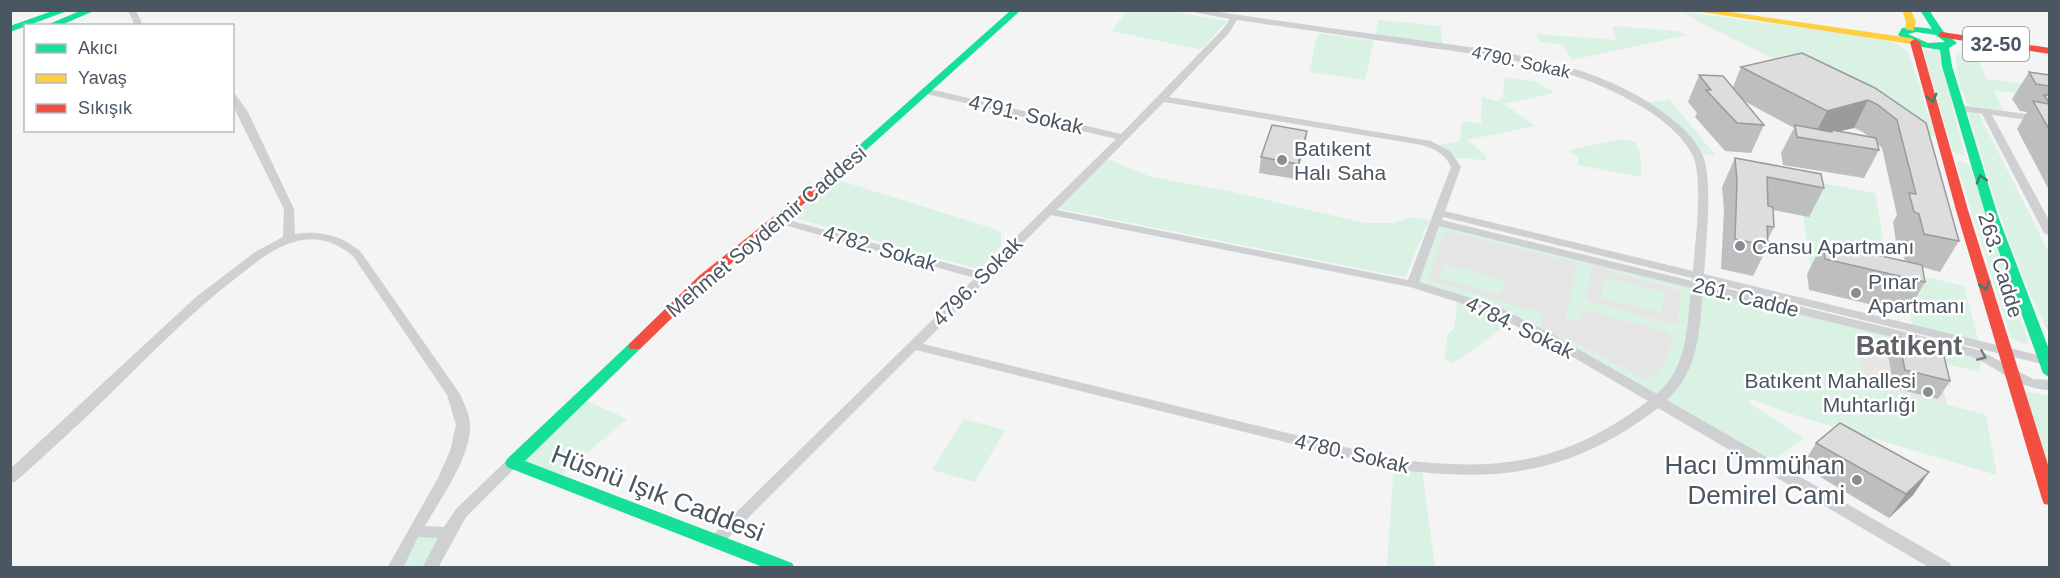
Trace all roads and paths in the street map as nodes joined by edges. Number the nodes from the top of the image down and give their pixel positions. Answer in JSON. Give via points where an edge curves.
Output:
{"nodes":[{"id":1,"x":66,"y":10,"type":"edge"},
{"id":2,"x":92,"y":10,"type":"edge"},
{"id":3,"x":132,"y":10,"type":"edge"},
{"id":4,"x":1017,"y":10,"type":"edge"},
{"id":5,"x":1186,"y":10,"type":"edge"},
{"id":6,"x":1693,"y":10,"type":"edge"},
{"id":7,"x":1745,"y":10,"type":"edge"},
{"id":8,"x":1906,"y":10,"type":"edge"},
{"id":9,"x":1924,"y":10,"type":"edge"},
{"id":10,"x":1235,"y":17,"type":"junction"},
{"id":11,"x":25,"y":24,"type":"edge"},
{"id":12,"x":55,"y":24,"type":"edge"},
{"id":13,"x":138,"y":24,"type":"edge"},
{"id":14,"x":1910,"y":35,"type":"junction"},
{"id":15,"x":1943,"y":40,"type":"junction"},
{"id":16,"x":2049,"y":51,"type":"edge"},
{"id":17,"x":2049,"y":58,"type":"edge"},
{"id":18,"x":930,"y":92,"type":"junction"},
{"id":19,"x":234,"y":99,"type":"edge"},
{"id":20,"x":1162,"y":99,"type":"junction"},
{"id":21,"x":1959,"y":108,"type":"junction"},
{"id":22,"x":1985,"y":111,"type":"junction"},
{"id":23,"x":2049,"y":120,"type":"edge"},
{"id":24,"x":1122,"y":138,"type":"junction"},
{"id":25,"x":1048,"y":211,"type":"junction"},
{"id":26,"x":1437,"y":217,"type":"junction"},
{"id":27,"x":777,"y":220,"type":"junction"},
{"id":28,"x":2048,"y":229,"type":"edge"},
{"id":29,"x":289,"y":240,"type":"junction"},
{"id":30,"x":982,"y":276,"type":"junction"},
{"id":31,"x":1698,"y":281,"type":"junction"},
{"id":32,"x":1412,"y":284,"type":"junction"},
{"id":33,"x":913,"y":345,"type":"junction"},
{"id":34,"x":2004,"y":349,"type":"junction"},
{"id":35,"x":2048,"y":365,"type":"edge"},
{"id":36,"x":2012,"y":374,"type":"junction"},
{"id":37,"x":2049,"y":385,"type":"edge"},
{"id":38,"x":1658,"y":401,"type":"junction"},
{"id":39,"x":513,"y":463,"type":"junction"},
{"id":40,"x":10,"y":478,"type":"edge"},
{"id":41,"x":2049,"y":499,"type":"edge"},
{"id":42,"x":414,"y":531,"type":"junction"},
{"id":43,"x":448,"y":532,"type":"junction"},
{"id":44,"x":716,"y":542,"type":"junction"},
{"id":45,"x":395,"y":567,"type":"edge"},
{"id":46,"x":430,"y":567,"type":"edge"},
{"id":47,"x":786,"y":567,"type":"edge"},
{"id":48,"x":1944,"y":567,"type":"edge"}],
"edges":[{"from":1,"to":11,"type":"main road"},
{"from":2,"to":12,"type":"main road"},
{"from":3,"to":13,"type":"street"},
{"from":4,"to":18,"type":"main road","name":"Mehmet Soydemir Caddesi"},
{"from":5,"to":10,"type":"street","name":"4790. Sokak"},
{"from":6,"to":14,"type":"main road"},
{"from":7,"to":14,"type":"main road"},
{"from":8,"to":14,"type":"main road","name":"263. Cadde","via":[[1911,22]]},
{"from":9,"to":15,"type":"main road"},
{"from":10,"to":20,"type":"street","name":"4796. Sokak"},
{"from":10,"to":31,"type":"street","name":"4790. Sokak","via":[[1551,65],[1632,98],[1679,130],[1700,161],[1703,176]]},
{"from":14,"to":15,"type":"main road"},
{"from":14,"to":34,"type":"main road","name":"263. Cadde","one_way":true},
{"from":15,"to":16,"type":"main road","number":"32-50"},
{"from":15,"to":17,"type":"main road","number":"32-50"},
{"from":15,"to":21,"type":"main road","name":"263. Cadde"},
{"from":18,"to":24,"type":"street","name":"4791. Sokak"},
{"from":18,"to":27,"type":"main road","name":"Mehmet Soydemir Caddesi"},
{"from":19,"to":29,"type":"street","via":[[289,209]]},
{"from":20,"to":24,"type":"street","name":"4796. Sokak"},
{"from":20,"to":26,"type":"street","via":[[1435,146],[1456,164]]},
{"from":21,"to":22,"type":"street"},
{"from":35,"to":21,"type":"main road","name":"263. Cadde","one_way":true,"via":[[1992,216]]},
{"from":22,"to":23,"type":"street"},
{"from":22,"to":28,"type":"street"},
{"from":24,"to":25,"type":"street","name":"4796. Sokak"},
{"from":25,"to":30,"type":"street","name":"4796. Sokak"},
{"from":25,"to":32,"type":"street","name":"4784. Sokak"},
{"from":26,"to":31,"type":"street","name":"261. Cadde"},
{"from":26,"to":32,"type":"street"},
{"from":27,"to":30,"type":"street","name":"4782. Sokak"},
{"from":27,"to":39,"type":"main road","name":"Mehmet Soydemir Caddesi","via":[[705,278]]},
{"from":29,"to":40,"type":"street","via":[[257,256],[196,301],[85,411]]},
{"from":29,"to":42,"type":"street","via":[[321,236],[348,244],[453,394],[463,426],[456,453]]},
{"from":30,"to":33,"type":"street","name":"4796. Sokak"},
{"from":31,"to":34,"type":"street","name":"261. Cadde"},
{"from":31,"to":36,"type":"street","name":"261. Cadde","one_way":true,"via":[[1978,354]]},
{"from":31,"to":38,"type":"street","name":"4780. Sokak","via":[[1688,359],[1674,387]]},
{"from":32,"to":38,"type":"street","name":"4784. Sokak","via":[[1467,299],[1515,319]]},
{"from":33,"to":38,"type":"street","name":"4780. Sokak","via":[[1394,464],[1448,471],[1506,469],[1565,457],[1610,436]]},
{"from":33,"to":44,"type":"street","name":"4796. Sokak"},
{"from":34,"to":35,"type":"street","name":"261. Cadde"},
{"from":34,"to":36,"type":"main road","name":"263. Cadde"},
{"from":36,"to":37,"type":"street","name":"261. Cadde","via":[[2033,384]]},
{"from":36,"to":41,"type":"main road","name":"263. Cadde"},
{"from":38,"to":48,"type":"street","name":"4784. Sokak"},
{"from":39,"to":43,"type":"street","name":"Mehmet Soydemir Caddesi"},
{"from":39,"to":44,"type":"main road","name":"Hüsnü Işık Caddesi"},
{"from":42,"to":43,"type":"street"},
{"from":42,"to":45,"type":"street"},
{"from":43,"to":46,"type":"street","name":"Mehmet Soydemir Caddesi"},
{"from":44,"to":47,"type":"main road","name":"Hüsnü Işık Caddesi"}]}
